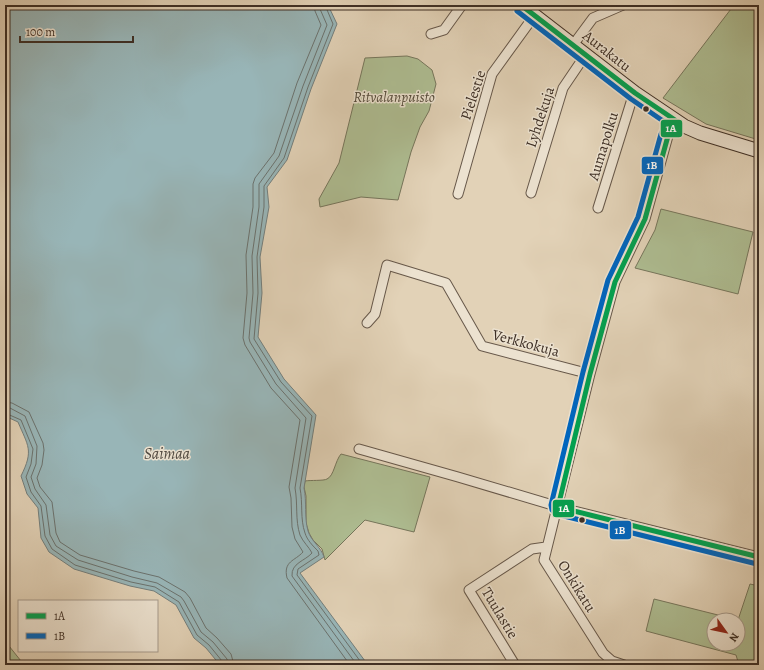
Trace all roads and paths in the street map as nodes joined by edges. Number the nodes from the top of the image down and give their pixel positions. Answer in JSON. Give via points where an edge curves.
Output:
{"nodes":[{"id":1,"x":462,"y":5,"type":"edge"},
{"id":2,"x":520,"y":5,"type":"edge"},
{"id":3,"x":623,"y":5,"type":"edge"},
{"id":4,"x":534,"y":16,"type":"junction"},
{"id":5,"x":431,"y":34,"type":"dead end"},
{"id":6,"x":573,"y":45,"type":"junction"},
{"id":7,"x":586,"y":54,"type":"junction"},
{"id":8,"x":635,"y":94,"type":"junction"},
{"id":9,"x":675,"y":120,"type":"junction"},
{"id":10,"x":759,"y":151,"type":"edge"},
{"id":11,"x":531,"y":193,"type":"dead end"},
{"id":12,"x":458,"y":194,"type":"dead end"},
{"id":13,"x":598,"y":208,"type":"dead end"},
{"id":14,"x":367,"y":322,"type":"dead end"},
{"id":15,"x":590,"y":374,"type":"junction"},
{"id":16,"x":359,"y":449,"type":"dead end"},
{"id":17,"x":558,"y":507,"type":"junction"},
{"id":18,"x":546,"y":548,"type":"junction"},
{"id":19,"x":759,"y":557,"type":"edge"},
{"id":20,"x":515,"y":665,"type":"edge"},
{"id":21,"x":624,"y":665,"type":"edge"}],
"edges":[{"from":1,"to":5,"type":"street","via":[[444,30]]},
{"from":2,"to":4,"type":"street","name":"Aurakatu"},
{"from":3,"to":6,"type":"street","via":[[593,18]]},
{"from":4,"to":6,"type":"street","name":"Aurakatu"},
{"from":4,"to":12,"type":"street","name":"Pielestie","via":[[492,74]]},
{"from":6,"to":7,"type":"street","name":"Aurakatu"},
{"from":7,"to":8,"type":"street","name":"Aurakatu"},
{"from":7,"to":11,"type":"street","name":"Lyhdekuja","via":[[563,88]]},
{"from":8,"to":9,"type":"street","name":"Aurakatu"},
{"from":8,"to":13,"type":"street","name":"Aumapolku"},
{"from":9,"to":10,"type":"street","name":"Aurakatu","via":[[700,133]]},
{"from":9,"to":15,"type":"street","name":"Onkikatu","via":[[668,136],[645,220],[615,282]]},
{"from":14,"to":15,"type":"street","name":"Verkkokuja","via":[[375,314],[387,265],[446,283],[482,346]]},
{"from":15,"to":17,"type":"street","name":"Onkikatu"},
{"from":16,"to":17,"type":"street"},
{"from":17,"to":18,"type":"street","name":"Onkikatu"},
{"from":17,"to":19,"type":"street"},
{"from":18,"to":20,"type":"street","name":"Tuulastie","via":[[532,549],[469,590]]},
{"from":18,"to":21,"type":"street","name":"Onkikatu","via":[[544,560],[603,653],[612,661]]}]}
